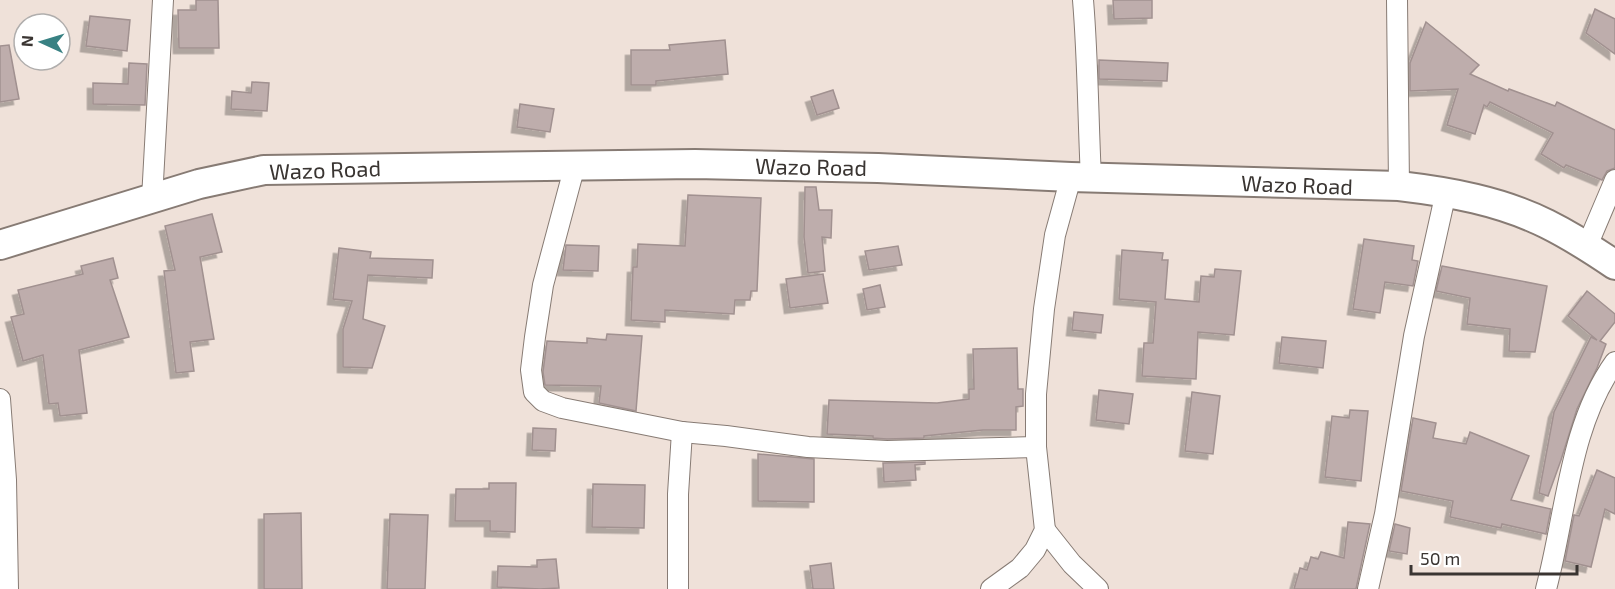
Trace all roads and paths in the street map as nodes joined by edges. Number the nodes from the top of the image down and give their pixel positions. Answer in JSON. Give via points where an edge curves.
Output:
{"nodes":[{"id":1,"x":163,"y":0,"type":"edge"},
{"id":2,"x":1083,"y":0,"type":"edge"},
{"id":3,"x":1397,"y":0,"type":"edge"},
{"id":4,"x":575,"y":165,"type":"junction"},
{"id":5,"x":1081,"y":178,"type":"junction"},
{"id":6,"x":1615,"y":180,"type":"edge"},
{"id":7,"x":1399,"y":186,"type":"junction"},
{"id":8,"x":1446,"y":192,"type":"junction"},
{"id":9,"x":152,"y":199,"type":"junction"},
{"id":10,"x":0,"y":245,"type":"edge"},
{"id":11,"x":1587,"y":246,"type":"junction"},
{"id":12,"x":1615,"y":265,"type":"edge"},
{"id":13,"x":1615,"y":362,"type":"edge"},
{"id":14,"x":0,"y":399,"type":"edge"},
{"id":15,"x":682,"y":432,"type":"junction"},
{"id":16,"x":1036,"y":447,"type":"junction"},
{"id":17,"x":1045,"y":530,"type":"junction"},
{"id":18,"x":8,"y":589,"type":"edge"},
{"id":19,"x":678,"y":589,"type":"edge"},
{"id":20,"x":991,"y":589,"type":"edge"},
{"id":21,"x":1098,"y":589,"type":"edge"},
{"id":22,"x":1368,"y":589,"type":"edge"},
{"id":23,"x":1546,"y":589,"type":"edge"}],
"edges":[{"from":1,"to":9,"type":"street"},
{"from":2,"to":5,"type":"street","via":[[1089,71]]},
{"from":3,"to":7,"type":"street"},
{"from":4,"to":5,"type":"main road","name":"Wazo Road","via":[[855,167]]},
{"from":4,"to":9,"type":"main road","name":"Wazo Road","via":[[264,170]]},
{"from":4,"to":15,"type":"street","via":[[543,285],[531,370],[534,392],[543,401],[562,408]]},
{"from":5,"to":7,"type":"main road","name":"Wazo Road"},
{"from":5,"to":16,"type":"street","via":[[1055,236],[1036,394]]},
{"from":6,"to":11,"type":"street"},
{"from":7,"to":8,"type":"main road","name":"Wazo Road"},
{"from":8,"to":11,"type":"main road","name":"Wazo Road","via":[[1506,207]]},
{"from":8,"to":22,"type":"street","via":[[1414,336],[1385,514]]},
{"from":9,"to":10,"type":"main road","name":"Wazo Road"},
{"from":11,"to":12,"type":"main road","name":"Wazo Road"},
{"from":13,"to":23,"type":"street","via":[[1579,436]]},
{"from":14,"to":18,"type":"street"},
{"from":15,"to":16,"type":"street","via":[[808,447],[887,451]]},
{"from":15,"to":19,"type":"street"},
{"from":16,"to":17,"type":"street"},
{"from":17,"to":20,"type":"street","via":[[1020,568]]},
{"from":17,"to":21,"type":"street"}]}
